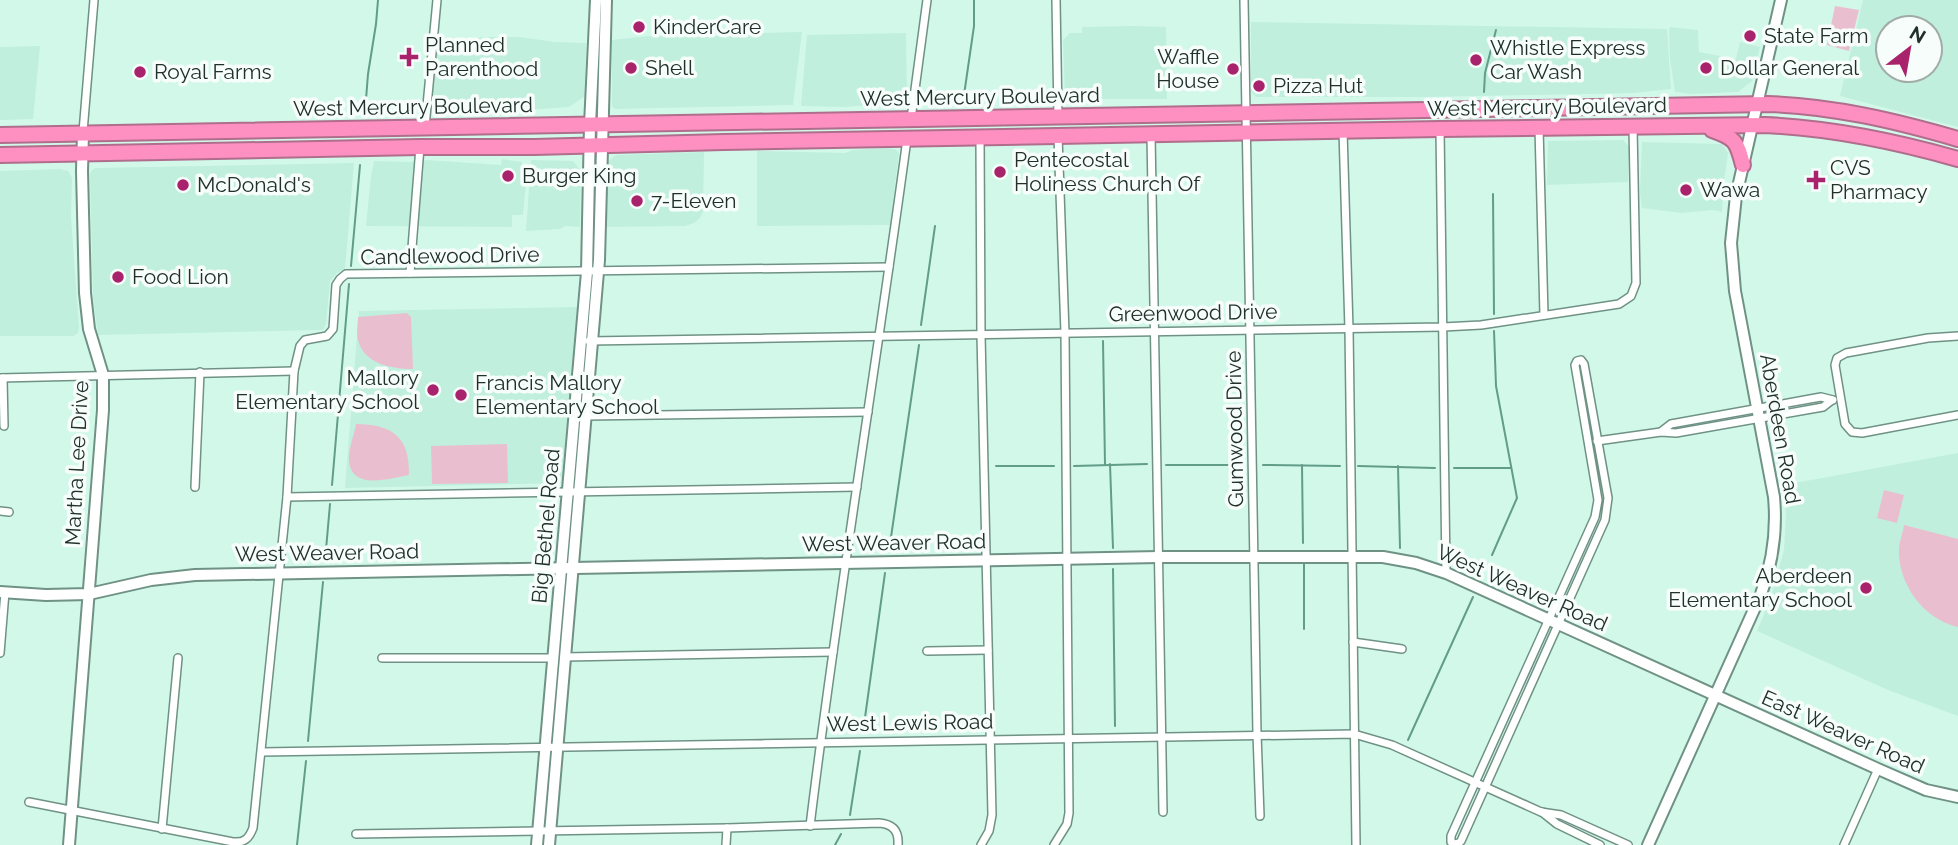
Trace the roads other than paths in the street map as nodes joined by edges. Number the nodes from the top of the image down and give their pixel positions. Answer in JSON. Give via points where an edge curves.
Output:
{"nodes":[{"id":1,"x":94,"y":0,"type":"edge"},
{"id":2,"x":437,"y":0,"type":"edge"},
{"id":3,"x":596,"y":0,"type":"edge"},
{"id":4,"x":606,"y":0,"type":"edge"},
{"id":5,"x":613,"y":0,"type":"edge"},
{"id":6,"x":927,"y":0,"type":"edge"},
{"id":7,"x":1056,"y":0,"type":"edge"},
{"id":8,"x":1244,"y":0,"type":"edge"},
{"id":9,"x":1782,"y":0,"type":"edge"},
{"id":10,"x":606,"y":19,"type":"junction"},
{"id":11,"x":1757,"y":105,"type":"junction"},
{"id":12,"x":1246,"y":113,"type":"junction"},
{"id":13,"x":1058,"y":117,"type":"junction"},
{"id":14,"x":911,"y":119,"type":"junction"},
{"id":15,"x":597,"y":125,"type":"junction"},
{"id":16,"x":1753,"y":125,"type":"junction"},
{"id":17,"x":1633,"y":126,"type":"junction"},
{"id":18,"x":1700,"y":126,"type":"junction"},
{"id":19,"x":425,"y":127,"type":"junction"},
{"id":20,"x":1539,"y":127,"type":"junction"},
{"id":21,"x":1440,"y":129,"type":"junction"},
{"id":22,"x":1343,"y":131,"type":"junction"},
{"id":23,"x":83,"y":132,"type":"junction"},
{"id":24,"x":1246,"y":133,"type":"junction"},
{"id":25,"x":1151,"y":134,"type":"junction"},
{"id":26,"x":0,"y":135,"type":"edge"},
{"id":27,"x":1058,"y":136,"type":"junction"},
{"id":28,"x":980,"y":137,"type":"junction"},
{"id":29,"x":907,"y":138,"type":"junction"},
{"id":30,"x":1958,"y":139,"type":"edge"},
{"id":31,"x":596,"y":146,"type":"junction"},
{"id":32,"x":420,"y":147,"type":"junction"},
{"id":33,"x":82,"y":153,"type":"junction"},
{"id":34,"x":0,"y":155,"type":"edge"},
{"id":35,"x":1958,"y":159,"type":"edge"},
{"id":36,"x":1744,"y":165,"type":"junction"},
{"id":37,"x":889,"y":267,"type":"junction"},
{"id":38,"x":592,"y":272,"type":"junction"},
{"id":39,"x":410,"y":273,"type":"junction"},
{"id":40,"x":1544,"y":315,"type":"junction"},
{"id":41,"x":1443,"y":327,"type":"junction"},
{"id":42,"x":1349,"y":329,"type":"junction"},
{"id":43,"x":1251,"y":330,"type":"junction"},
{"id":44,"x":1155,"y":331,"type":"junction"},
{"id":45,"x":1065,"y":333,"type":"junction"},
{"id":46,"x":981,"y":335,"type":"junction"},
{"id":47,"x":880,"y":336,"type":"junction"},
{"id":48,"x":1958,"y":336,"type":"edge"},
{"id":49,"x":587,"y":341,"type":"junction"},
{"id":50,"x":294,"y":371,"type":"junction"},
{"id":51,"x":200,"y":372,"type":"junction"},
{"id":52,"x":103,"y":375,"type":"junction"},
{"id":53,"x":1,"y":378,"type":"edge"},
{"id":54,"x":1841,"y":399,"type":"junction"},
{"id":55,"x":869,"y":412,"type":"junction"},
{"id":56,"x":1759,"y":413,"type":"junction"},
{"id":57,"x":1958,"y":415,"type":"edge"},
{"id":58,"x":586,"y":416,"type":"junction"},
{"id":59,"x":4,"y":426,"type":"dead end"},
{"id":60,"x":1599,"y":441,"type":"junction"},
{"id":61,"x":1588,"y":442,"type":"junction"},
{"id":62,"x":195,"y":487,"type":"dead end"},
{"id":63,"x":857,"y":487,"type":"junction"},
{"id":64,"x":574,"y":492,"type":"junction"},
{"id":65,"x":287,"y":496,"type":"junction"},
{"id":66,"x":0,"y":511,"type":"edge"},
{"id":67,"x":9,"y":512,"type":"dead end"},
{"id":68,"x":1351,"y":556,"type":"junction"},
{"id":69,"x":1159,"y":557,"type":"junction"},
{"id":70,"x":1254,"y":557,"type":"junction"},
{"id":71,"x":1066,"y":560,"type":"junction"},
{"id":72,"x":988,"y":561,"type":"junction"},
{"id":73,"x":847,"y":563,"type":"junction"},
{"id":74,"x":567,"y":568,"type":"junction"},
{"id":75,"x":279,"y":573,"type":"junction"},
{"id":76,"x":1446,"y":573,"type":"junction"},
{"id":77,"x":2,"y":592,"type":"edge"},
{"id":78,"x":89,"y":594,"type":"junction"},
{"id":79,"x":1553,"y":623,"type":"junction"},
{"id":80,"x":1353,"y":642,"type":"junction"},
{"id":81,"x":1402,"y":649,"type":"dead end"},
{"id":82,"x":988,"y":650,"type":"junction"},
{"id":83,"x":833,"y":652,"type":"junction"},
{"id":84,"x":927,"y":652,"type":"dead end"},
{"id":85,"x":0,"y":653,"type":"edge"},
{"id":86,"x":178,"y":658,"type":"dead end"},
{"id":87,"x":382,"y":658,"type":"dead end"},
{"id":88,"x":559,"y":658,"type":"junction"},
{"id":89,"x":1715,"y":695,"type":"junction"},
{"id":90,"x":1256,"y":734,"type":"junction"},
{"id":91,"x":1354,"y":734,"type":"junction"},
{"id":92,"x":1161,"y":737,"type":"junction"},
{"id":93,"x":1069,"y":738,"type":"junction"},
{"id":94,"x":990,"y":740,"type":"junction"},
{"id":95,"x":820,"y":741,"type":"junction"},
{"id":96,"x":552,"y":748,"type":"junction"},
{"id":97,"x":262,"y":752,"type":"junction"},
{"id":98,"x":1878,"y":769,"type":"junction"},
{"id":99,"x":1476,"y":782,"type":"junction"},
{"id":100,"x":1485,"y":786,"type":"junction"},
{"id":101,"x":1958,"y":797,"type":"edge"},
{"id":102,"x":29,"y":802,"type":"dead end"},
{"id":103,"x":72,"y":811,"type":"junction"},
{"id":104,"x":1163,"y":812,"type":"dead end"},
{"id":105,"x":1541,"y":812,"type":"junction"},
{"id":106,"x":1260,"y":816,"type":"dead end"},
{"id":107,"x":810,"y":826,"type":"junction"},
{"id":108,"x":727,"y":828,"type":"junction"},
{"id":109,"x":162,"y":829,"type":"junction"},
{"id":110,"x":544,"y":830,"type":"junction"},
{"id":111,"x":356,"y":834,"type":"dead end"},
{"id":112,"x":411,"y":834,"type":"junction"},
{"id":113,"x":69,"y":845,"type":"edge"},
{"id":114,"x":411,"y":845,"type":"edge"},
{"id":115,"x":537,"y":845,"type":"edge"},
{"id":116,"x":549,"y":845,"type":"edge"},
{"id":117,"x":726,"y":845,"type":"edge"},
{"id":118,"x":898,"y":845,"type":"edge"},
{"id":119,"x":981,"y":845,"type":"edge"},
{"id":120,"x":1054,"y":845,"type":"edge"},
{"id":121,"x":1356,"y":845,"type":"edge"},
{"id":122,"x":1600,"y":845,"type":"edge"},
{"id":123,"x":1628,"y":845,"type":"edge"},
{"id":124,"x":1648,"y":845,"type":"edge"},
{"id":125,"x":1844,"y":845,"type":"edge"}],
"edges":[{"from":1,"to":23,"type":"street","name":"Martha Lee Drive"},
{"from":2,"to":19,"type":"street"},
{"from":3,"to":15,"type":"street","name":"Big Bethel Road"},
{"from":4,"to":10,"type":"street","name":"Big Bethel Road"},
{"from":5,"to":10,"type":"street"},
{"from":6,"to":14,"type":"street"},
{"from":7,"to":13,"type":"street"},
{"from":8,"to":12,"type":"street","name":"Gumwood Drive"},
{"from":9,"to":11,"type":"street","name":"Aberdeen Road"},
{"from":10,"to":15,"type":"street","name":"Big Bethel Road"},
{"from":11,"to":12,"type":"highway","name":"West Mercury Boulevard"},
{"from":11,"to":16,"type":"street","name":"Aberdeen Road"},
{"from":11,"to":30,"type":"highway","name":"West Mercury Boulevard","via":[[1855,114]]},
{"from":12,"to":13,"type":"highway","name":"West Mercury Boulevard"},
{"from":12,"to":24,"type":"street","name":"Gumwood Drive"},
{"from":13,"to":14,"type":"highway","name":"West Mercury Boulevard"},
{"from":14,"to":15,"type":"highway","name":"West Mercury Boulevard"},
{"from":15,"to":19,"type":"highway","name":"West Mercury Boulevard"},
{"from":15,"to":31,"type":"street","name":"Big Bethel Road"},
{"from":16,"to":18,"type":"highway","name":"West Mercury Boulevard"},
{"from":16,"to":35,"type":"highway","name":"West Mercury Boulevard","via":[[1852,134]]},
{"from":16,"to":36,"type":"street","name":"Aberdeen Road"},
{"from":17,"to":18,"type":"highway","name":"West Mercury Boulevard"},
{"from":17,"to":20,"type":"highway","name":"West Mercury Boulevard"},
{"from":17,"to":40,"type":"street","name":"Greenwood Drive","via":[[1633,292],[1619,304]]},
{"from":18,"to":36,"type":"highway","via":[[1734,139]]},
{"from":19,"to":23,"type":"highway","name":"West Mercury Boulevard"},
{"from":20,"to":21,"type":"highway","name":"West Mercury Boulevard"},
{"from":20,"to":40,"type":"street"},
{"from":21,"to":22,"type":"highway","name":"West Mercury Boulevard"},
{"from":21,"to":41,"type":"street"},
{"from":22,"to":24,"type":"highway","name":"West Mercury Boulevard"},
{"from":22,"to":42,"type":"street"},
{"from":23,"to":26,"type":"highway","name":"West Mercury Boulevard"},
{"from":23,"to":33,"type":"street","name":"Martha Lee Drive"},
{"from":24,"to":25,"type":"highway","name":"West Mercury Boulevard"},
{"from":24,"to":43,"type":"street","name":"Gumwood Drive"},
{"from":25,"to":27,"type":"highway","name":"West Mercury Boulevard"},
{"from":25,"to":44,"type":"street"},
{"from":27,"to":28,"type":"highway","name":"West Mercury Boulevard"},
{"from":27,"to":45,"type":"street"},
{"from":28,"to":29,"type":"highway","name":"West Mercury Boulevard"},
{"from":28,"to":46,"type":"street"},
{"from":29,"to":31,"type":"highway","name":"West Mercury Boulevard"},
{"from":29,"to":37,"type":"street"},
{"from":31,"to":32,"type":"highway","name":"West Mercury Boulevard"},
{"from":31,"to":38,"type":"street","name":"Big Bethel Road"},
{"from":32,"to":33,"type":"highway","name":"West Mercury Boulevard"},
{"from":32,"to":39,"type":"street"},
{"from":33,"to":34,"type":"highway","name":"West Mercury Boulevard"},
{"from":33,"to":52,"type":"street","name":"Martha Lee Drive","via":[[85,293],[89,329]]},
{"from":36,"to":56,"type":"street","name":"Aberdeen Road","via":[[1733,216],[1731,256]]},
{"from":37,"to":38,"type":"street","name":"Candlewood Drive"},
{"from":37,"to":47,"type":"street"},
{"from":38,"to":39,"type":"street","name":"Candlewood Drive"},
{"from":38,"to":49,"type":"street","name":"Big Bethel Road"},
{"from":39,"to":50,"type":"street","name":"Candlewood Drive","via":[[346,274],[340,279],[332,329],[300,346]]},
{"from":40,"to":41,"type":"street","name":"Greenwood Drive"},
{"from":41,"to":42,"type":"street","name":"Greenwood Drive"},
{"from":41,"to":76,"type":"street"},
{"from":42,"to":43,"type":"street","name":"Greenwood Drive"},
{"from":42,"to":68,"type":"street"},
{"from":43,"to":44,"type":"street","name":"Greenwood Drive"},
{"from":43,"to":70,"type":"street","name":"Gumwood Drive"},
{"from":44,"to":45,"type":"street","name":"Greenwood Drive"},
{"from":44,"to":69,"type":"street"},
{"from":45,"to":46,"type":"street","name":"Greenwood Drive"},
{"from":45,"to":71,"type":"street"},
{"from":46,"to":47,"type":"street","name":"Greenwood Drive"},
{"from":46,"to":72,"type":"street"},
{"from":47,"to":49,"type":"street","name":"Greenwood Drive"},
{"from":47,"to":55,"type":"street"},
{"from":48,"to":54,"type":"street","via":[[1839,356],[1835,365]]},
{"from":49,"to":58,"type":"street","name":"Big Bethel Road"},
{"from":49,"to":64,"type":"street","name":"Big Bethel Road"},
{"from":50,"to":51,"type":"street"},
{"from":50,"to":65,"type":"street"},
{"from":51,"to":52,"type":"street"},
{"from":51,"to":62,"type":"street"},
{"from":52,"to":53,"type":"street"},
{"from":52,"to":78,"type":"street","name":"Martha Lee Drive"},
{"from":53,"to":59,"type":"street"},
{"from":54,"to":56,"type":"street","via":[[1823,407]]},
{"from":54,"to":57,"type":"street","via":[[1846,427],[1857,433]]},
{"from":55,"to":58,"type":"street"},
{"from":55,"to":63,"type":"street"},
{"from":56,"to":60,"type":"street","via":[[1675,433]]},
{"from":56,"to":89,"type":"street","name":"Aberdeen Road","via":[[1774,497],[1773,552],[1761,594]]},
{"from":58,"to":64,"type":"street","name":"Big Bethel Road"},
{"from":60,"to":61,"type":"street"},
{"from":60,"to":61,"type":"street","via":[[1584,364],[1579,360],[1575,365]]},
{"from":60,"to":79,"type":"street","via":[[1608,509]]},
{"from":61,"to":79,"type":"street","via":[[1598,508]]},
{"from":63,"to":64,"type":"street"},
{"from":63,"to":73,"type":"street"},
{"from":64,"to":65,"type":"street"},
{"from":64,"to":74,"type":"street","name":"Big Bethel Road"},
{"from":65,"to":75,"type":"street"},
{"from":66,"to":67,"type":"street"},
{"from":68,"to":70,"type":"street","name":"West Weaver Road"},
{"from":68,"to":76,"type":"street","name":"West Weaver Road","via":[[1383,557]]},
{"from":68,"to":80,"type":"street"},
{"from":69,"to":70,"type":"street","name":"West Weaver Road"},
{"from":69,"to":71,"type":"street","name":"West Weaver Road"},
{"from":69,"to":92,"type":"street"},
{"from":70,"to":90,"type":"street","name":"Gumwood Drive"},
{"from":71,"to":72,"type":"street","name":"West Weaver Road"},
{"from":71,"to":93,"type":"street"},
{"from":72,"to":73,"type":"street","name":"West Weaver Road"},
{"from":72,"to":82,"type":"street"},
{"from":73,"to":74,"type":"street","name":"West Weaver Road"},
{"from":73,"to":83,"type":"street"},
{"from":74,"to":75,"type":"street","name":"West Weaver Road"},
{"from":74,"to":88,"type":"street","name":"Big Bethel Road"},
{"from":75,"to":78,"type":"street","name":"West Weaver Road","via":[[167,577]]},
{"from":75,"to":97,"type":"street"},
{"from":76,"to":79,"type":"street","name":"West Weaver Road"},
{"from":77,"to":78,"type":"street","name":"West Weaver Road"},
{"from":77,"to":85,"type":"street"},
{"from":78,"to":103,"type":"street","name":"Martha Lee Drive"},
{"from":79,"to":89,"type":"street","name":"West Weaver Road"},
{"from":79,"to":99,"type":"street"},
{"from":79,"to":100,"type":"street"},
{"from":80,"to":81,"type":"street"},
{"from":80,"to":91,"type":"street"},
{"from":82,"to":84,"type":"street"},
{"from":82,"to":94,"type":"street"},
{"from":83,"to":88,"type":"street"},
{"from":83,"to":95,"type":"street"},
{"from":86,"to":109,"type":"street"},
{"from":87,"to":88,"type":"street"},
{"from":88,"to":96,"type":"street","name":"Big Bethel Road"},
{"from":89,"to":98,"type":"street","name":"East Weaver Road"},
{"from":89,"to":124,"type":"street","name":"Aberdeen Road"},
{"from":90,"to":91,"type":"street","name":"West Lewis Road"},
{"from":90,"to":92,"type":"street","name":"West Lewis Road"},
{"from":90,"to":106,"type":"street","name":"Gumwood Drive"},
{"from":91,"to":99,"type":"street","name":"West Lewis Road","via":[[1392,745]]},
{"from":91,"to":121,"type":"street"},
{"from":92,"to":93,"type":"street","name":"West Lewis Road"},
{"from":92,"to":104,"type":"street"},
{"from":93,"to":94,"type":"street","name":"West Lewis Road"},
{"from":93,"to":120,"type":"street","via":[[1069,813]]},
{"from":94,"to":95,"type":"street","name":"West Lewis Road"},
{"from":94,"to":119,"type":"street","via":[[992,815]]},
{"from":95,"to":96,"type":"street","name":"West Lewis Road"},
{"from":95,"to":107,"type":"street"},
{"from":96,"to":97,"type":"street","name":"West Lewis Road"},
{"from":96,"to":110,"type":"street","name":"Big Bethel Road"},
{"from":97,"to":109,"type":"street","via":[[253,828],[246,840],[240,843]]},
{"from":98,"to":101,"type":"street","name":"East Weaver Road","via":[[1926,790]]},
{"from":98,"to":125,"type":"street"},
{"from":99,"to":100,"type":"street","name":"West Lewis Road"},
{"from":99,"to":100,"type":"street","via":[[1451,836],[1456,845]]},
{"from":100,"to":105,"type":"street","name":"West Lewis Road"},
{"from":102,"to":103,"type":"street"},
{"from":103,"to":109,"type":"street"},
{"from":103,"to":113,"type":"street","name":"Martha Lee Drive"},
{"from":105,"to":122,"type":"street","name":"West Lewis Road"},
{"from":105,"to":123,"type":"street","name":"West Lewis Road","via":[[1561,815]]},
{"from":107,"to":108,"type":"street"},
{"from":107,"to":118,"type":"street","via":[[887,824],[898,832]]},
{"from":108,"to":110,"type":"street"},
{"from":108,"to":117,"type":"street"},
{"from":110,"to":112,"type":"street"},
{"from":110,"to":115,"type":"street","name":"Big Bethel Road"},
{"from":110,"to":116,"type":"street","name":"Big Bethel Road"},
{"from":111,"to":112,"type":"street"},
{"from":112,"to":114,"type":"street"}]}
